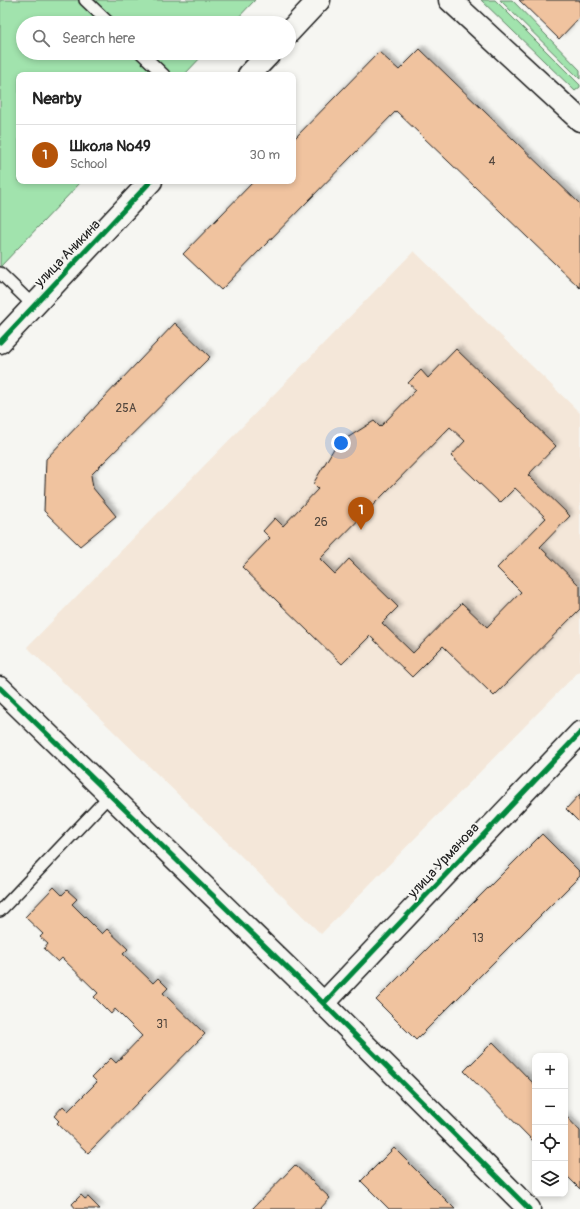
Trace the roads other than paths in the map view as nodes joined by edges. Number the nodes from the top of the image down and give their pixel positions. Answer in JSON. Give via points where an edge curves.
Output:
{"nodes":[{"id":1,"x":85,"y":0,"type":"edge"},
{"id":2,"x":319,"y":0,"type":"edge"},
{"id":3,"x":450,"y":0,"type":"edge"},
{"id":4,"x":102,"y":16,"type":"edge"},
{"id":5,"x":296,"y":25,"type":"edge"},
{"id":6,"x":148,"y":60,"type":"edge"},
{"id":7,"x":263,"y":60,"type":"edge"},
{"id":8,"x":161,"y":72,"type":"edge"},
{"id":9,"x":252,"y":72,"type":"edge"},
{"id":10,"x":580,"y":120,"type":"edge"},
{"id":11,"x":148,"y":184,"type":"edge"},
{"id":12,"x":0,"y":273,"type":"edge"},
{"id":13,"x":34,"y":306,"type":"junction"},
{"id":14,"x":0,"y":342,"type":"edge"},
{"id":15,"x":0,"y":688,"type":"edge"},
{"id":16,"x":580,"y":733,"type":"edge"},
{"id":17,"x":111,"y":794,"type":"junction"},
{"id":18,"x":0,"y":911,"type":"edge"},
{"id":19,"x":324,"y":1003,"type":"junction"},
{"id":20,"x":529,"y":1209,"type":"edge"}],
"edges":[{"from":1,"to":4,"type":"lane"},
{"from":2,"to":5,"type":"street"},
{"from":3,"to":10,"type":"street"},
{"from":6,"to":8,"type":"lane"},
{"from":7,"to":9,"type":"street"},
{"from":11,"to":13,"type":"street","name":"улица Аникина"},
{"from":12,"to":13,"type":"lane"},
{"from":13,"to":14,"type":"street","name":"улица Аникина"},
{"from":15,"to":17,"type":"street"},
{"from":16,"to":19,"type":"street","name":"улица Урманова"},
{"from":17,"to":18,"type":"lane"},
{"from":17,"to":19,"type":"street"},
{"from":19,"to":20,"type":"street"}]}
